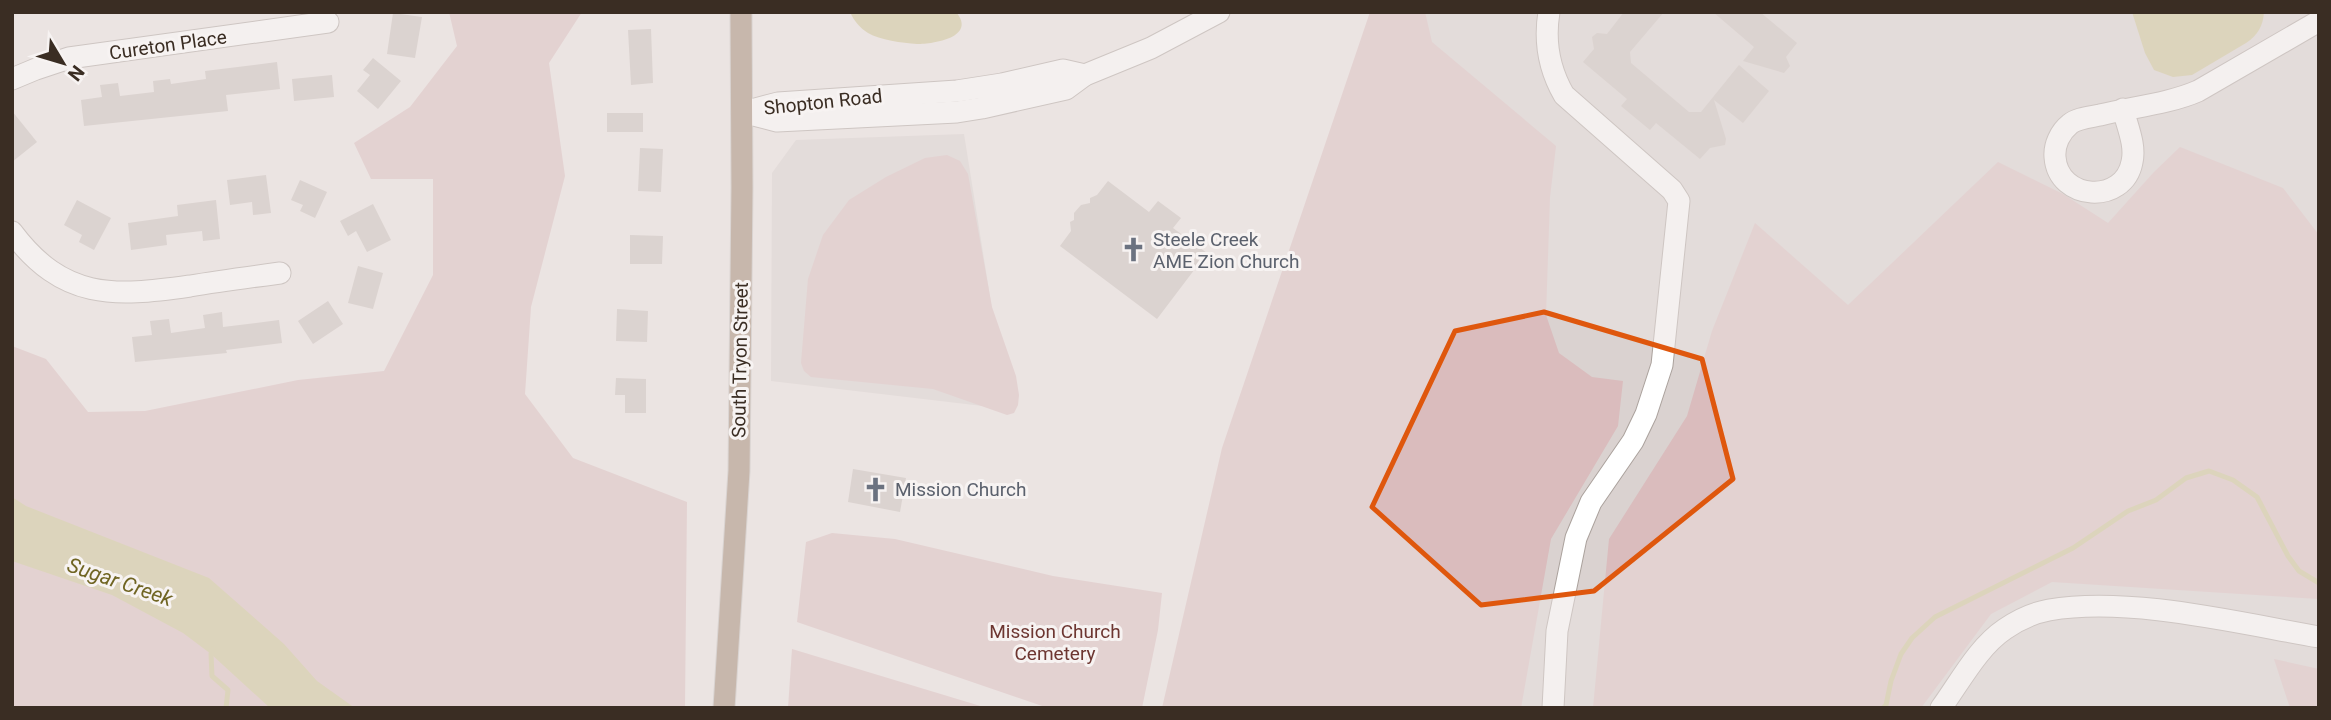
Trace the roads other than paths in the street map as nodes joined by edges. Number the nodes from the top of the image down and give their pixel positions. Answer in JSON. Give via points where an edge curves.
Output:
{"nodes":[{"id":1,"x":741,"y":12,"type":"edge"},
{"id":2,"x":1219,"y":12,"type":"edge"},
{"id":3,"x":1549,"y":12,"type":"edge"},
{"id":4,"x":2319,"y":21,"type":"edge"},
{"id":5,"x":328,"y":23,"type":"dead end"},
{"id":6,"x":12,"y":79,"type":"edge"},
{"id":7,"x":2123,"y":110,"type":"dead end"},
{"id":8,"x":742,"y":112,"type":"junction"},
{"id":9,"x":12,"y":232,"type":"edge"},
{"id":10,"x":280,"y":273,"type":"dead end"},
{"id":11,"x":2319,"y":638,"type":"edge"},
{"id":12,"x":724,"y":708,"type":"edge"},
{"id":13,"x":1553,"y":708,"type":"edge"},
{"id":14,"x":1941,"y":708,"type":"edge"}],
"edges":[{"from":1,"to":8,"type":"main road","name":"South Tryon Street"},
{"from":2,"to":8,"type":"street","name":"Shopton Road","via":[[1151,48],[1085,75],[1066,89],[982,108],[776,121]]},
{"from":3,"to":13,"type":"street","via":[[1549,60],[1564,95],[1679,201],[1662,365],[1646,414],[1591,502],[1576,538],[1558,631]]},
{"from":4,"to":7,"type":"street","via":[[2198,91]]},
{"from":5,"to":6,"type":"street","name":"Cureton Place","via":[[69,58]]},
{"from":8,"to":12,"type":"main road","name":"South Tryon Street","via":[[739,471]]},
{"from":9,"to":10,"type":"street","via":[[53,273],[103,291],[142,293]]},
{"from":11,"to":14,"type":"street","via":[[2179,613],[2118,607],[2046,610],[2026,617],[1989,642]]}]}
